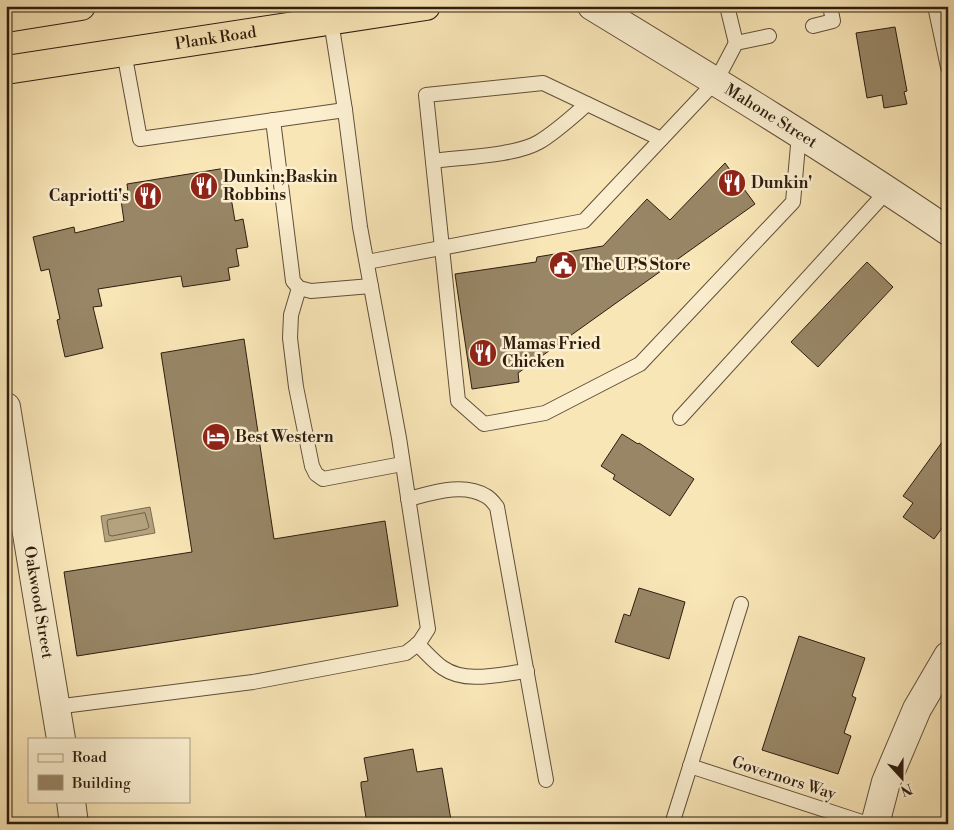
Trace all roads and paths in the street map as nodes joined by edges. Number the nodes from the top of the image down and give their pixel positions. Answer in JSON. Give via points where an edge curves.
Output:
{"nodes":[{"id":1,"x":81,"y":6,"type":"edge"},
{"id":2,"x":426,"y":6,"type":"edge"},
{"id":3,"x":592,"y":6,"type":"edge"},
{"id":4,"x":727,"y":6,"type":"edge"},
{"id":5,"x":830,"y":6,"type":"edge"},
{"id":6,"x":935,"y":6,"type":"edge"},
{"id":7,"x":6,"y":18,"type":"edge"},
{"id":8,"x":331,"y":21,"type":"junction"},
{"id":9,"x":813,"y":26,"type":"dead end"},
{"id":10,"x":769,"y":36,"type":"dead end"},
{"id":11,"x":736,"y":43,"type":"junction"},
{"id":12,"x":124,"y":52,"type":"junction"},
{"id":13,"x":948,"y":67,"type":"edge"},
{"id":14,"x":6,"y":70,"type":"edge"},
{"id":15,"x":716,"y":81,"type":"junction"},
{"id":16,"x":587,"y":104,"type":"junction"},
{"id":17,"x":345,"y":110,"type":"junction"},
{"id":18,"x":273,"y":120,"type":"junction"},
{"id":19,"x":799,"y":134,"type":"junction"},
{"id":20,"x":661,"y":139,"type":"junction"},
{"id":21,"x":433,"y":161,"type":"junction"},
{"id":22,"x":888,"y":190,"type":"junction"},
{"id":23,"x":948,"y":231,"type":"edge"},
{"id":24,"x":442,"y":248,"type":"junction"},
{"id":25,"x":367,"y":262,"type":"junction"},
{"id":26,"x":371,"y":286,"type":"junction"},
{"id":27,"x":299,"y":288,"type":"junction"},
{"id":28,"x":6,"y":407,"type":"edge"},
{"id":29,"x":680,"y":418,"type":"dead end"},
{"id":30,"x":402,"y":464,"type":"junction"},
{"id":31,"x":408,"y":499,"type":"junction"},
{"id":32,"x":742,"y":604,"type":"dead end"},
{"id":33,"x":417,"y":644,"type":"junction"},
{"id":34,"x":948,"y":656,"type":"edge"},
{"id":35,"x":527,"y":671,"type":"junction"},
{"id":36,"x":55,"y":707,"type":"junction"},
{"id":37,"x":60,"y":738,"type":"edge"},
{"id":38,"x":690,"y":766,"type":"junction"},
{"id":39,"x":546,"y":780,"type":"dead end"},
{"id":40,"x":71,"y":802,"type":"edge"},
{"id":41,"x":74,"y":824,"type":"edge"},
{"id":42,"x":672,"y":824,"type":"edge"},
{"id":43,"x":868,"y":824,"type":"edge"},
{"id":44,"x":875,"y":824,"type":"edge"}],
"edges":[{"from":1,"to":7,"type":"highway"},
{"from":2,"to":8,"type":"highway","name":"Plank Road"},
{"from":3,"to":15,"type":"street","name":"Mahone Street"},
{"from":4,"to":11,"type":"lane"},
{"from":5,"to":9,"type":"lane","via":[[834,21]]},
{"from":6,"to":13,"type":"lane"},
{"from":8,"to":12,"type":"highway","name":"Plank Road"},
{"from":8,"to":17,"type":"lane"},
{"from":10,"to":11,"type":"lane"},
{"from":11,"to":15,"type":"lane"},
{"from":12,"to":14,"type":"highway","name":"Plank Road"},
{"from":12,"to":18,"type":"lane","via":[[140,139]]},
{"from":15,"to":19,"type":"street","name":"Mahone Street"},
{"from":15,"to":20,"type":"lane"},
{"from":16,"to":20,"type":"lane"},
{"from":16,"to":21,"type":"lane","via":[[564,125],[520,150]]},
{"from":16,"to":21,"type":"lane","via":[[543,83],[426,95]]},
{"from":17,"to":18,"type":"lane"},
{"from":17,"to":25,"type":"lane"},
{"from":18,"to":27,"type":"lane","via":[[290,265],[293,281]]},
{"from":19,"to":22,"type":"street","name":"Mahone Street"},
{"from":19,"to":24,"type":"lane","via":[[793,202],[640,364],[545,413],[484,424],[458,401]]},
{"from":20,"to":24,"type":"lane","via":[[584,221]]},
{"from":21,"to":24,"type":"lane"},
{"from":22,"to":23,"type":"street","name":"Mahone Street"},
{"from":22,"to":29,"type":"lane"},
{"from":24,"to":25,"type":"lane"},
{"from":25,"to":26,"type":"lane"},
{"from":26,"to":27,"type":"lane","via":[[311,291]]},
{"from":26,"to":30,"type":"lane"},
{"from":27,"to":30,"type":"lane","via":[[289,326],[290,338],[296,388],[316,474],[323,478]]},
{"from":28,"to":36,"type":"street","name":"Oakwood Street"},
{"from":30,"to":31,"type":"lane"},
{"from":31,"to":33,"type":"lane","via":[[428,629]]},
{"from":31,"to":35,"type":"lane","via":[[451,489],[487,496],[497,507]]},
{"from":32,"to":38,"type":"lane"},
{"from":33,"to":35,"type":"lane","via":[[441,667],[460,676]]},
{"from":33,"to":36,"type":"lane","via":[[406,653],[253,682]]},
{"from":34,"to":44,"type":"street","via":[[917,709],[886,782]]},
{"from":35,"to":39,"type":"lane"},
{"from":36,"to":37,"type":"street","name":"Oakwood Street"},
{"from":38,"to":42,"type":"lane"},
{"from":38,"to":43,"type":"lane","name":"Governors Way"},
{"from":40,"to":41,"type":"street"}]}
